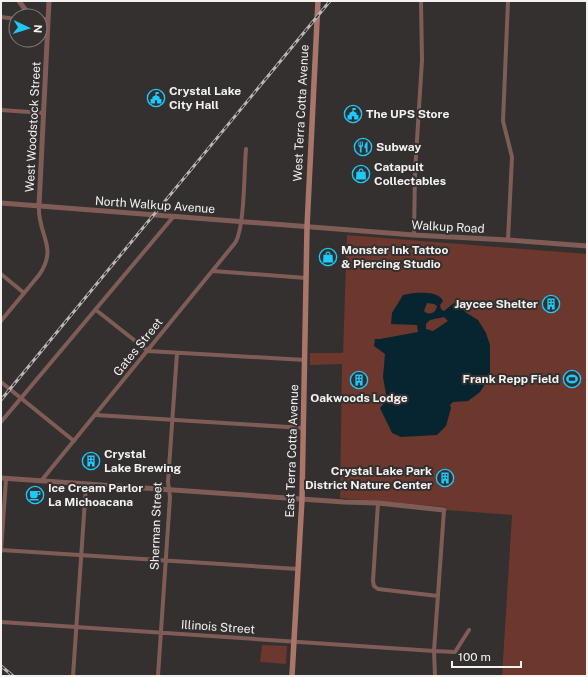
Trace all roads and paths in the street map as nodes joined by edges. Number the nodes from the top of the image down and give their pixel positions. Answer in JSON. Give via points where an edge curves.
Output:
{"nodes":[{"id":1,"x":49,"y":1,"type":"edge"},
{"id":2,"x":318,"y":1,"type":"edge"},
{"id":3,"x":421,"y":1,"type":"edge"},
{"id":4,"x":508,"y":1,"type":"edge"},
{"id":5,"x":48,"y":20,"type":"edge"},
{"id":6,"x":47,"y":48,"type":"edge"},
{"id":7,"x":1,"y":110,"type":"edge"},
{"id":8,"x":44,"y":113,"type":"junction"},
{"id":9,"x":246,"y":149,"type":"dead end"},
{"id":10,"x":1,"y":203,"type":"edge"},
{"id":11,"x":39,"y":206,"type":"junction"},
{"id":12,"x":174,"y":216,"type":"junction"},
{"id":13,"x":241,"y":222,"type":"junction"},
{"id":14,"x":307,"y":226,"type":"junction"},
{"id":15,"x":414,"y":235,"type":"junction"},
{"id":16,"x":508,"y":240,"type":"junction"},
{"id":17,"x":587,"y":246,"type":"edge"},
{"id":18,"x":212,"y":271,"type":"junction"},
{"id":19,"x":1,"y":274,"type":"edge"},
{"id":20,"x":306,"y":278,"type":"junction"},
{"id":21,"x":24,"y":294,"type":"junction"},
{"id":22,"x":96,"y":310,"type":"junction"},
{"id":23,"x":1,"y":321,"type":"edge"},
{"id":24,"x":148,"y":351,"type":"junction"},
{"id":25,"x":177,"y":352,"type":"junction"},
{"id":26,"x":306,"y":360,"type":"junction"},
{"id":27,"x":1,"y":382,"type":"edge"},
{"id":28,"x":21,"y":398,"type":"junction"},
{"id":29,"x":96,"y":415,"type":"junction"},
{"id":30,"x":172,"y":421,"type":"junction"},
{"id":31,"x":1,"y":422,"type":"edge"},
{"id":32,"x":304,"y":428,"type":"junction"},
{"id":33,"x":74,"y":441,"type":"junction"},
{"id":34,"x":4,"y":478,"type":"edge"},
{"id":35,"x":41,"y":481,"type":"junction"},
{"id":36,"x":86,"y":484,"type":"junction"},
{"id":37,"x":169,"y":490,"type":"junction"},
{"id":38,"x":302,"y":499,"type":"junction"},
{"id":39,"x":378,"y":503,"type":"junction"},
{"id":40,"x":444,"y":510,"type":"joint"},
{"id":41,"x":1,"y":550,"type":"edge"},
{"id":42,"x":81,"y":555,"type":"junction"},
{"id":43,"x":165,"y":561,"type":"junction"},
{"id":44,"x":298,"y":570,"type":"junction"},
{"id":45,"x":438,"y":596,"type":"junction"},
{"id":46,"x":1,"y":622,"type":"edge"},
{"id":47,"x":76,"y":627,"type":"junction"},
{"id":48,"x":469,"y":630,"type":"dead end"},
{"id":49,"x":160,"y":633,"type":"junction"},
{"id":50,"x":294,"y":642,"type":"junction"},
{"id":51,"x":434,"y":651,"type":"junction"},
{"id":52,"x":73,"y":676,"type":"edge"},
{"id":53,"x":158,"y":676,"type":"edge"},
{"id":54,"x":292,"y":676,"type":"edge"},
{"id":55,"x":435,"y":676,"type":"edge"}],
"edges":[{"from":1,"to":5,"type":"street","name":"West Woodstock Street"},
{"from":2,"to":14,"type":"main road","name":"West Terra Cotta Avenue"},
{"from":3,"to":15,"type":"street","via":[[422,60]]},
{"from":4,"to":16,"type":"street","via":[[503,121],[512,157]]},
{"from":6,"to":8,"type":"street","name":"West Woodstock Street"},
{"from":7,"to":8,"type":"street"},
{"from":8,"to":11,"type":"street","name":"West Woodstock Street"},
{"from":9,"to":13,"type":"street","name":"Gates Street"},
{"from":10,"to":11,"type":"street","name":"North Walkup Avenue"},
{"from":11,"to":12,"type":"street","name":"North Walkup Avenue"},
{"from":11,"to":21,"type":"street","via":[[39,218],[48,254],[44,268]]},
{"from":12,"to":13,"type":"street","name":"North Walkup Avenue"},
{"from":12,"to":22,"type":"street"},
{"from":13,"to":14,"type":"street","name":"North Walkup Avenue"},
{"from":13,"to":18,"type":"street","name":"Gates Street","via":[[238,240]]},
{"from":14,"to":15,"type":"street","name":"Walkup Road"},
{"from":14,"to":20,"type":"main road","name":"East Terra Cotta Avenue"},
{"from":15,"to":16,"type":"street","name":"Walkup Road"},
{"from":16,"to":17,"type":"street","name":"Walkup Road"},
{"from":18,"to":20,"type":"street"},
{"from":18,"to":24,"type":"street","name":"Gates Street"},
{"from":19,"to":21,"type":"street"},
{"from":20,"to":26,"type":"main road","name":"East Terra Cotta Avenue"},
{"from":21,"to":23,"type":"street"},
{"from":22,"to":24,"type":"street"},
{"from":22,"to":28,"type":"street"},
{"from":24,"to":25,"type":"street"},
{"from":24,"to":29,"type":"street","name":"Gates Street"},
{"from":25,"to":26,"type":"street"},
{"from":25,"to":30,"type":"street","name":"Sherman Street"},
{"from":26,"to":32,"type":"main road","name":"East Terra Cotta Avenue"},
{"from":27,"to":28,"type":"street"},
{"from":28,"to":31,"type":"street"},
{"from":28,"to":33,"type":"street"},
{"from":29,"to":30,"type":"street"},
{"from":29,"to":33,"type":"street","name":"Gates Street"},
{"from":30,"to":32,"type":"street"},
{"from":30,"to":37,"type":"street","name":"Sherman Street"},
{"from":32,"to":38,"type":"main road","name":"East Terra Cotta Avenue"},
{"from":33,"to":35,"type":"street","name":"Gates Street"},
{"from":34,"to":35,"type":"street"},
{"from":34,"to":41,"type":"street"},
{"from":35,"to":36,"type":"street"},
{"from":36,"to":37,"type":"street"},
{"from":36,"to":42,"type":"street"},
{"from":37,"to":38,"type":"street"},
{"from":37,"to":43,"type":"street","name":"Sherman Street"},
{"from":38,"to":39,"type":"street"},
{"from":38,"to":44,"type":"main road","name":"East Terra Cotta Avenue"},
{"from":39,"to":40,"type":"street"},
{"from":39,"to":45,"type":"street","via":[[374,586],[378,589]]},
{"from":40,"to":45,"type":"street"},
{"from":41,"to":42,"type":"street"},
{"from":42,"to":43,"type":"street"},
{"from":42,"to":47,"type":"street"},
{"from":43,"to":44,"type":"street"},
{"from":43,"to":49,"type":"street","name":"Sherman Street"},
{"from":44,"to":50,"type":"main road","name":"East Terra Cotta Avenue"},
{"from":45,"to":51,"type":"street"},
{"from":46,"to":47,"type":"street","name":"Illinois Street"},
{"from":47,"to":49,"type":"street","name":"Illinois Street"},
{"from":47,"to":52,"type":"street"},
{"from":48,"to":51,"type":"street","name":"Illinois Street","via":[[455,652]]},
{"from":49,"to":50,"type":"street","name":"Illinois Street"},
{"from":49,"to":53,"type":"street","name":"Sherman Street"},
{"from":50,"to":51,"type":"street","name":"Illinois Street"},
{"from":50,"to":54,"type":"main road","name":"East Terra Cotta Avenue"},
{"from":51,"to":55,"type":"street"}]}
